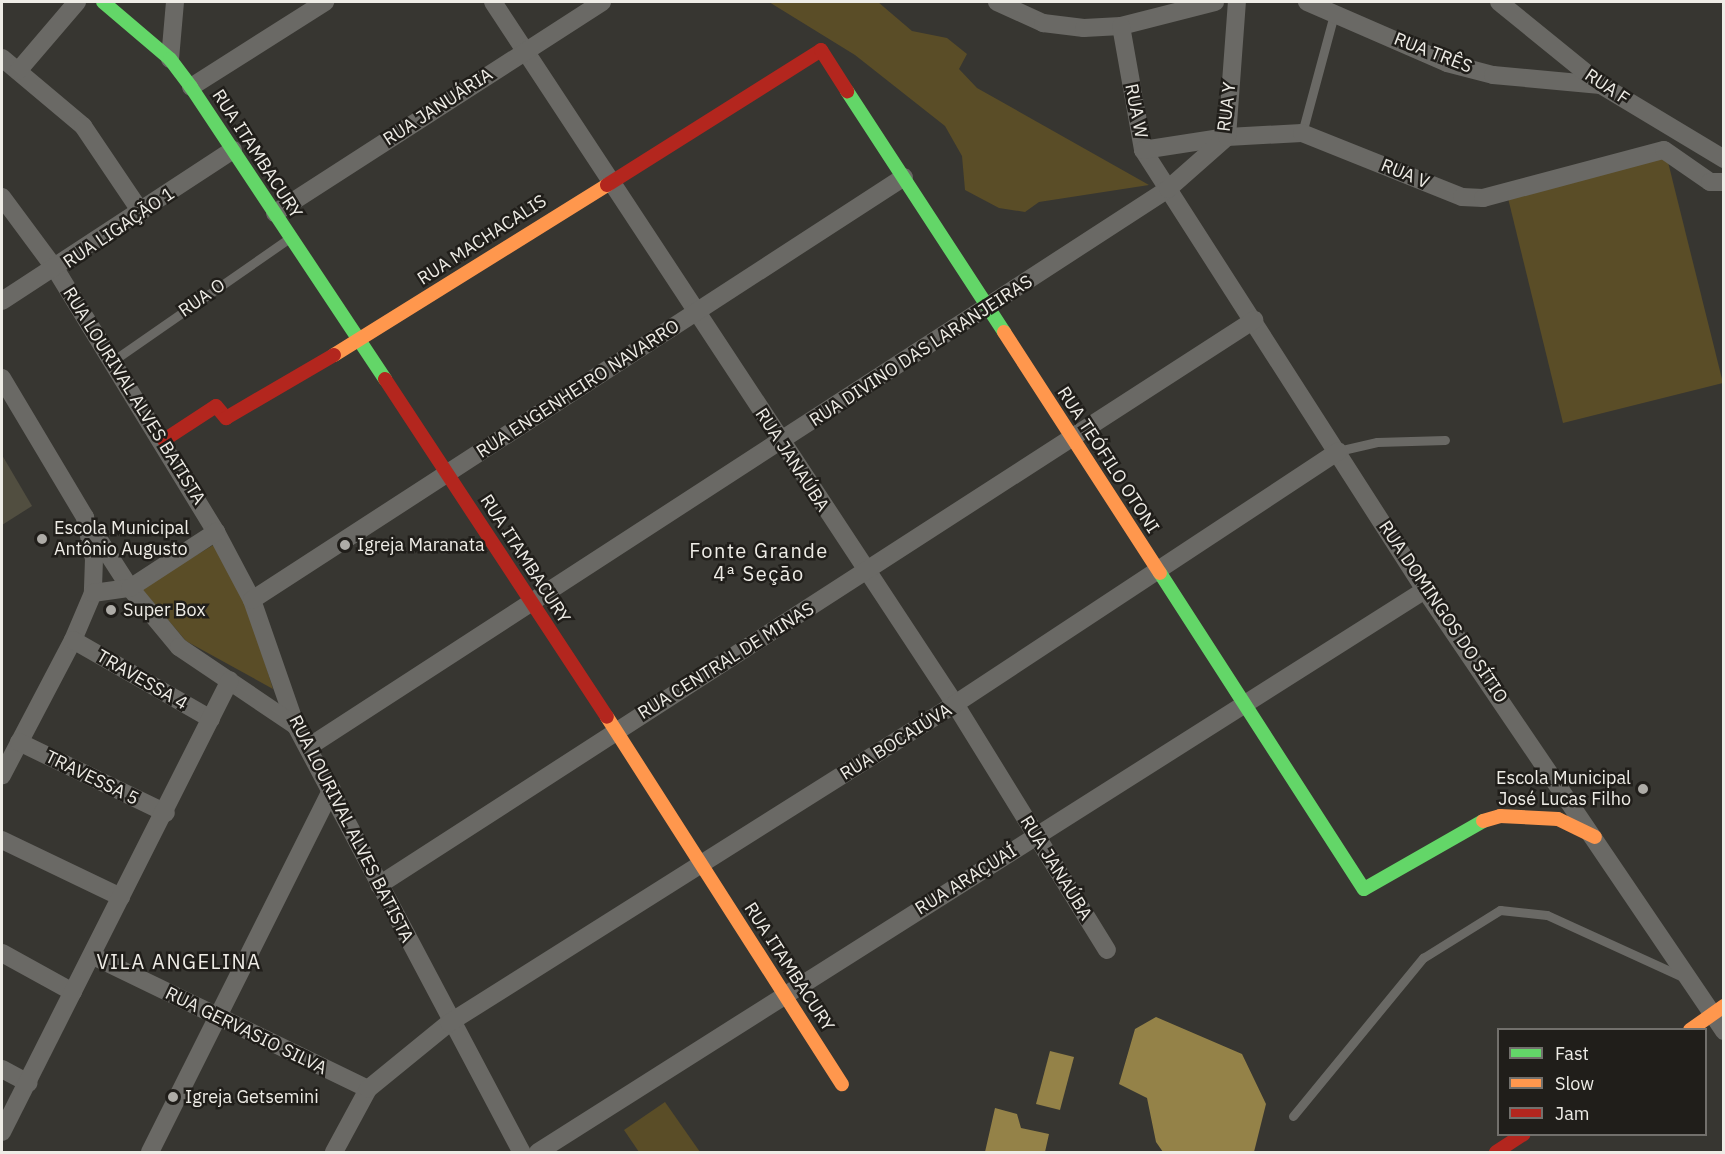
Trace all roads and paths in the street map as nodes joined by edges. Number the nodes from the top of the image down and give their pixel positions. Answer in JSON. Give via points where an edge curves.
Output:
{"nodes":[{"id":1,"x":77,"y":2,"type":"edge"},
{"id":2,"x":103,"y":2,"type":"edge"},
{"id":3,"x":175,"y":2,"type":"edge"},
{"id":4,"x":325,"y":2,"type":"edge"},
{"id":5,"x":493,"y":2,"type":"edge"},
{"id":6,"x":602,"y":2,"type":"edge"},
{"id":7,"x":997,"y":2,"type":"edge"},
{"id":8,"x":1215,"y":2,"type":"edge"},
{"id":9,"x":1237,"y":2,"type":"edge"},
{"id":10,"x":1307,"y":2,"type":"edge"},
{"id":11,"x":1499,"y":2,"type":"edge"},
{"id":12,"x":1336,"y":10,"type":"junction"},
{"id":13,"x":1121,"y":26,"type":"junction"},
{"id":14,"x":525,"y":50,"type":"junction"},
{"id":15,"x":821,"y":50,"type":"joint"},
{"id":16,"x":2,"y":58,"type":"edge"},
{"id":17,"x":170,"y":59,"type":"junction"},
{"id":18,"x":18,"y":71,"type":"junction"},
{"id":19,"x":1601,"y":85,"type":"junction"},
{"id":20,"x":191,"y":87,"type":"junction"},
{"id":21,"x":1302,"y":133,"type":"junction"},
{"id":22,"x":1227,"y":137,"type":"junction"},
{"id":23,"x":233,"y":150,"type":"junction"},
{"id":24,"x":1143,"y":150,"type":"junction"},
{"id":25,"x":1724,"y":159,"type":"edge"},
{"id":26,"x":904,"y":177,"type":"junction"},
{"id":27,"x":613,"y":178,"type":"junction"},
{"id":28,"x":1724,"y":182,"type":"edge"},
{"id":29,"x":1168,"y":189,"type":"junction"},
{"id":30,"x":2,"y":197,"type":"edge"},
{"id":31,"x":141,"y":213,"type":"junction"},
{"id":32,"x":275,"y":213,"type":"junction"},
{"id":33,"x":290,"y":237,"type":"junction"},
{"id":34,"x":56,"y":270,"type":"junction"},
{"id":35,"x":2,"y":301,"type":"edge"},
{"id":36,"x":989,"y":310,"type":"junction"},
{"id":37,"x":695,"y":313,"type":"junction"},
{"id":38,"x":1254,"y":320,"type":"junction"},
{"id":39,"x":359,"y":340,"type":"junction"},
{"id":40,"x":114,"y":360,"type":"junction"},
{"id":41,"x":2,"y":378,"type":"edge"},
{"id":42,"x":164,"y":440,"type":"junction"},
{"id":43,"x":1445,"y":440,"type":"dead end"},
{"id":44,"x":781,"y":441,"type":"junction"},
{"id":45,"x":1074,"y":441,"type":"junction"},
{"id":46,"x":1338,"y":451,"type":"junction"},
{"id":47,"x":448,"y":473,"type":"junction"},
{"id":48,"x":85,"y":518,"type":"junction"},
{"id":49,"x":216,"y":531,"type":"junction"},
{"id":50,"x":1159,"y":572,"type":"junction"},
{"id":51,"x":866,"y":573,"type":"junction"},
{"id":52,"x":130,"y":588,"type":"junction"},
{"id":53,"x":1425,"y":590,"type":"junction"},
{"id":54,"x":93,"y":593,"type":"junction"},
{"id":55,"x":531,"y":598,"type":"junction"},
{"id":56,"x":252,"y":600,"type":"junction"},
{"id":57,"x":73,"y":640,"type":"junction"},
{"id":58,"x":230,"y":680,"type":"junction"},
{"id":59,"x":1243,"y":703,"type":"junction"},
{"id":60,"x":956,"y":705,"type":"junction"},
{"id":61,"x":211,"y":719,"type":"junction"},
{"id":62,"x":296,"y":726,"type":"junction"},
{"id":63,"x":615,"y":732,"type":"junction"},
{"id":64,"x":19,"y":742,"type":"junction"},
{"id":65,"x":310,"y":746,"type":"junction"},
{"id":66,"x":2,"y":775,"type":"edge"},
{"id":67,"x":332,"y":789,"type":"junction"},
{"id":68,"x":166,"y":813,"type":"junction"},
{"id":69,"x":1036,"y":836,"type":"junction"},
{"id":70,"x":1595,"y":837,"type":"junction"},
{"id":71,"x":2,"y":840,"type":"edge"},
{"id":72,"x":700,"y":865,"type":"junction"},
{"id":73,"x":379,"y":885,"type":"junction"},
{"id":74,"x":122,"y":897,"type":"junction"},
{"id":75,"x":1107,"y":950,"type":"dead end"},
{"id":76,"x":2,"y":953,"type":"edge"},
{"id":77,"x":93,"y":956,"type":"junction"},
{"id":78,"x":1690,"y":981,"type":"junction"},
{"id":79,"x":73,"y":992,"type":"junction"},
{"id":80,"x":786,"y":993,"type":"junction"},
{"id":81,"x":1718,"y":1011,"type":"edge"},
{"id":82,"x":217,"y":1019,"type":"junction"},
{"id":83,"x":449,"y":1023,"type":"junction"},
{"id":84,"x":1692,"y":1028,"type":"edge"},
{"id":85,"x":1724,"y":1031,"type":"edge"},
{"id":86,"x":2,"y":1069,"type":"edge"},
{"id":87,"x":28,"y":1083,"type":"junction"},
{"id":88,"x":842,"y":1084,"type":"dead end"},
{"id":89,"x":368,"y":1089,"type":"junction"},
{"id":90,"x":1293,"y":1116,"type":"dead end"},
{"id":91,"x":2,"y":1132,"type":"edge"},
{"id":92,"x":1521,"y":1136,"type":"edge"},
{"id":93,"x":150,"y":1152,"type":"edge"},
{"id":94,"x":334,"y":1152,"type":"edge"},
{"id":95,"x":522,"y":1152,"type":"edge"},
{"id":96,"x":538,"y":1152,"type":"edge"},
{"id":97,"x":1496,"y":1152,"type":"edge"}],
"edges":[{"from":1,"to":18,"type":"street"},
{"from":2,"to":17,"type":"street","name":"RUA ITAMBACURY"},
{"from":3,"to":17,"type":"street"},
{"from":4,"to":20,"type":"street"},
{"from":5,"to":14,"type":"street","name":"RUA JANAÚBA"},
{"from":6,"to":14,"type":"street","name":"RUA JANUÁRIA"},
{"from":7,"to":13,"type":"street","via":[[1043,23]]},
{"from":8,"to":13,"type":"street"},
{"from":9,"to":22,"type":"street","name":"RUA Y"},
{"from":10,"to":12,"type":"street","name":"RUA TRÊS"},
{"from":11,"to":19,"type":"street","name":"RUA F"},
{"from":12,"to":19,"type":"street","name":"RUA TRÊS","via":[[1448,63],[1494,75]]},
{"from":12,"to":21,"type":"lane"},
{"from":13,"to":24,"type":"street","name":"RUA W"},
{"from":14,"to":27,"type":"street","name":"RUA JANAÚBA"},
{"from":14,"to":32,"type":"street","name":"RUA JANUÁRIA"},
{"from":15,"to":26,"type":"street","name":"RUA TEÓFILO OTONI"},
{"from":15,"to":27,"type":"street","name":"RUA MACHACALIS"},
{"from":16,"to":18,"type":"street"},
{"from":17,"to":20,"type":"street","name":"RUA ITAMBACURY"},
{"from":18,"to":31,"type":"street","via":[[82,126]]},
{"from":19,"to":25,"type":"street","name":"RUA F"},
{"from":20,"to":23,"type":"street","name":"RUA ITAMBACURY"},
{"from":21,"to":22,"type":"street","name":"RUA V"},
{"from":21,"to":28,"type":"street","name":"RUA V","via":[[1462,197],[1483,198],[1664,150],[1710,182]]},
{"from":22,"to":24,"type":"street","name":"RUA V"},
{"from":22,"to":29,"type":"street","name":"RUA Y"},
{"from":23,"to":31,"type":"street","name":"RUA LIGAÇÃO 1"},
{"from":23,"to":32,"type":"street","name":"RUA ITAMBACURY"},
{"from":24,"to":29,"type":"street","name":"RUA W"},
{"from":26,"to":36,"type":"street","name":"RUA TEÓFILO OTONI"},
{"from":26,"to":37,"type":"street","name":"RUA ENGENHEIRO NAVARRO"},
{"from":27,"to":37,"type":"street","name":"RUA JANAÚBA"},
{"from":27,"to":39,"type":"street","name":"RUA MACHACALIS"},
{"from":29,"to":36,"type":"street","name":"RUA DIVINO DAS LARANJEIRAS"},
{"from":29,"to":38,"type":"street","name":"RUA DOMINGOS DO SÍTIO"},
{"from":30,"to":34,"type":"street","name":"RUA LOURIVAL ALVES BATISTA"},
{"from":31,"to":34,"type":"street","name":"RUA LIGAÇÃO 1"},
{"from":32,"to":33,"type":"street","name":"RUA ITAMBACURY"},
{"from":33,"to":39,"type":"street","name":"RUA ITAMBACURY"},
{"from":33,"to":40,"type":"lane","name":"RUA O"},
{"from":34,"to":35,"type":"street","name":"RUA LIGAÇÃO 1"},
{"from":34,"to":40,"type":"street","name":"RUA LOURIVAL ALVES BATISTA"},
{"from":36,"to":44,"type":"street","name":"RUA DIVINO DAS LARANJEIRAS"},
{"from":36,"to":45,"type":"street","name":"RUA TEÓFILO OTONI"},
{"from":37,"to":44,"type":"street","name":"RUA JANAÚBA"},
{"from":37,"to":47,"type":"street","name":"RUA ENGENHEIRO NAVARRO"},
{"from":38,"to":45,"type":"street","name":"RUA CENTRAL DE MINAS"},
{"from":38,"to":46,"type":"street","name":"RUA DOMINGOS DO SÍTIO"},
{"from":39,"to":42,"type":"street","name":"RUA MACHACALIS","via":[[226,418],[216,406]]},
{"from":39,"to":47,"type":"street","name":"RUA ITAMBACURY"},
{"from":40,"to":42,"type":"street","name":"RUA LOURIVAL ALVES BATISTA"},
{"from":41,"to":48,"type":"street"},
{"from":42,"to":49,"type":"street","name":"RUA LOURIVAL ALVES BATISTA"},
{"from":43,"to":46,"type":"lane","via":[[1377,442]]},
{"from":44,"to":51,"type":"street","name":"RUA JANAÚBA"},
{"from":44,"to":55,"type":"street","name":"RUA DIVINO DAS LARANJEIRAS"},
{"from":45,"to":50,"type":"street","name":"RUA TEÓFILO OTONI"},
{"from":45,"to":51,"type":"street","name":"RUA CENTRAL DE MINAS"},
{"from":46,"to":50,"type":"street","name":"RUA BOCAIÚVA"},
{"from":46,"to":53,"type":"street","name":"RUA DOMINGOS DO SÍTIO"},
{"from":47,"to":55,"type":"street","name":"RUA ITAMBACURY"},
{"from":47,"to":56,"type":"street","name":"RUA ENGENHEIRO NAVARRO"},
{"from":48,"to":52,"type":"street"},
{"from":48,"to":54,"type":"street","via":[[94,559]]},
{"from":49,"to":52,"type":"street"},
{"from":49,"to":56,"type":"street","name":"RUA LOURIVAL ALVES BATISTA"},
{"from":50,"to":59,"type":"street","name":"RUA TEÓFILO OTONI"},
{"from":50,"to":60,"type":"street","name":"RUA BOCAIÚVA"},
{"from":51,"to":60,"type":"street","name":"RUA JANAÚBA"},
{"from":51,"to":63,"type":"street","name":"RUA CENTRAL DE MINAS"},
{"from":52,"to":54,"type":"street"},
{"from":52,"to":58,"type":"street","via":[[179,647]]},
{"from":53,"to":59,"type":"street","name":"RUA ARAÇUAÍ"},
{"from":53,"to":70,"type":"street","name":"RUA DOMINGOS DO SÍTIO"},
{"from":54,"to":57,"type":"street"},
{"from":55,"to":63,"type":"street","name":"RUA ITAMBACURY"},
{"from":55,"to":65,"type":"street","name":"RUA DIVINO DAS LARANJEIRAS"},
{"from":56,"to":62,"type":"street","name":"RUA LOURIVAL ALVES BATISTA"},
{"from":57,"to":61,"type":"street","name":"TRAVESSA 4"},
{"from":57,"to":64,"type":"street"},
{"from":58,"to":61,"type":"street"},
{"from":58,"to":62,"type":"street"},
{"from":59,"to":69,"type":"street","name":"RUA ARAÇUAÍ"},
{"from":59,"to":70,"type":"street","name":"RUA TEÓFILO OTONI","via":[[1364,889],[1472,824],[1500,816],[1558,819]]},
{"from":60,"to":69,"type":"street","name":"RUA JANAÚBA"},
{"from":60,"to":72,"type":"street","name":"RUA BOCAIÚVA"},
{"from":61,"to":68,"type":"street"},
{"from":62,"to":65,"type":"street","name":"RUA LOURIVAL ALVES BATISTA"},
{"from":63,"to":72,"type":"street","name":"RUA ITAMBACURY"},
{"from":63,"to":73,"type":"street","name":"RUA CENTRAL DE MINAS"},
{"from":64,"to":66,"type":"street"},
{"from":64,"to":68,"type":"street","name":"TRAVESSA 5"},
{"from":65,"to":67,"type":"street","name":"RUA LOURIVAL ALVES BATISTA"},
{"from":67,"to":73,"type":"street","name":"RUA LOURIVAL ALVES BATISTA"},
{"from":67,"to":82,"type":"street"},
{"from":68,"to":74,"type":"street"},
{"from":69,"to":75,"type":"street","name":"RUA JANAÚBA"},
{"from":69,"to":80,"type":"street","name":"RUA ARAÇUAÍ"},
{"from":70,"to":78,"type":"street","name":"RUA DOMINGOS DO SÍTIO"},
{"from":71,"to":74,"type":"street"},
{"from":72,"to":80,"type":"street","name":"RUA ITAMBACURY"},
{"from":72,"to":83,"type":"street","name":"RUA BOCAIÚVA"},
{"from":73,"to":83,"type":"street","name":"RUA LOURIVAL ALVES BATISTA"},
{"from":74,"to":77,"type":"street"},
{"from":76,"to":79,"type":"street"},
{"from":77,"to":79,"type":"street"},
{"from":77,"to":82,"type":"street","name":"RUA GERVASIO SILVA"},
{"from":78,"to":81,"type":"street","name":"RUA DOMINGOS DO SÍTIO"},
{"from":78,"to":90,"type":"lane","via":[[1547,915],[1500,910],[1424,958]]},
{"from":79,"to":87,"type":"street"},
{"from":80,"to":88,"type":"street","name":"RUA ITAMBACURY"},
{"from":80,"to":96,"type":"street","name":"RUA ARAÇUAÍ"},
{"from":81,"to":84,"type":"street"},
{"from":81,"to":85,"type":"street","name":"RUA DOMINGOS DO SÍTIO"},
{"from":82,"to":89,"type":"street","name":"RUA GERVASIO SILVA"},
{"from":82,"to":93,"type":"street"},
{"from":83,"to":89,"type":"street","name":"RUA BOCAIÚVA"},
{"from":83,"to":95,"type":"street","name":"RUA LOURIVAL ALVES BATISTA"},
{"from":86,"to":87,"type":"street"},
{"from":87,"to":91,"type":"street"},
{"from":89,"to":94,"type":"street"},
{"from":92,"to":97,"type":"street"}]}
